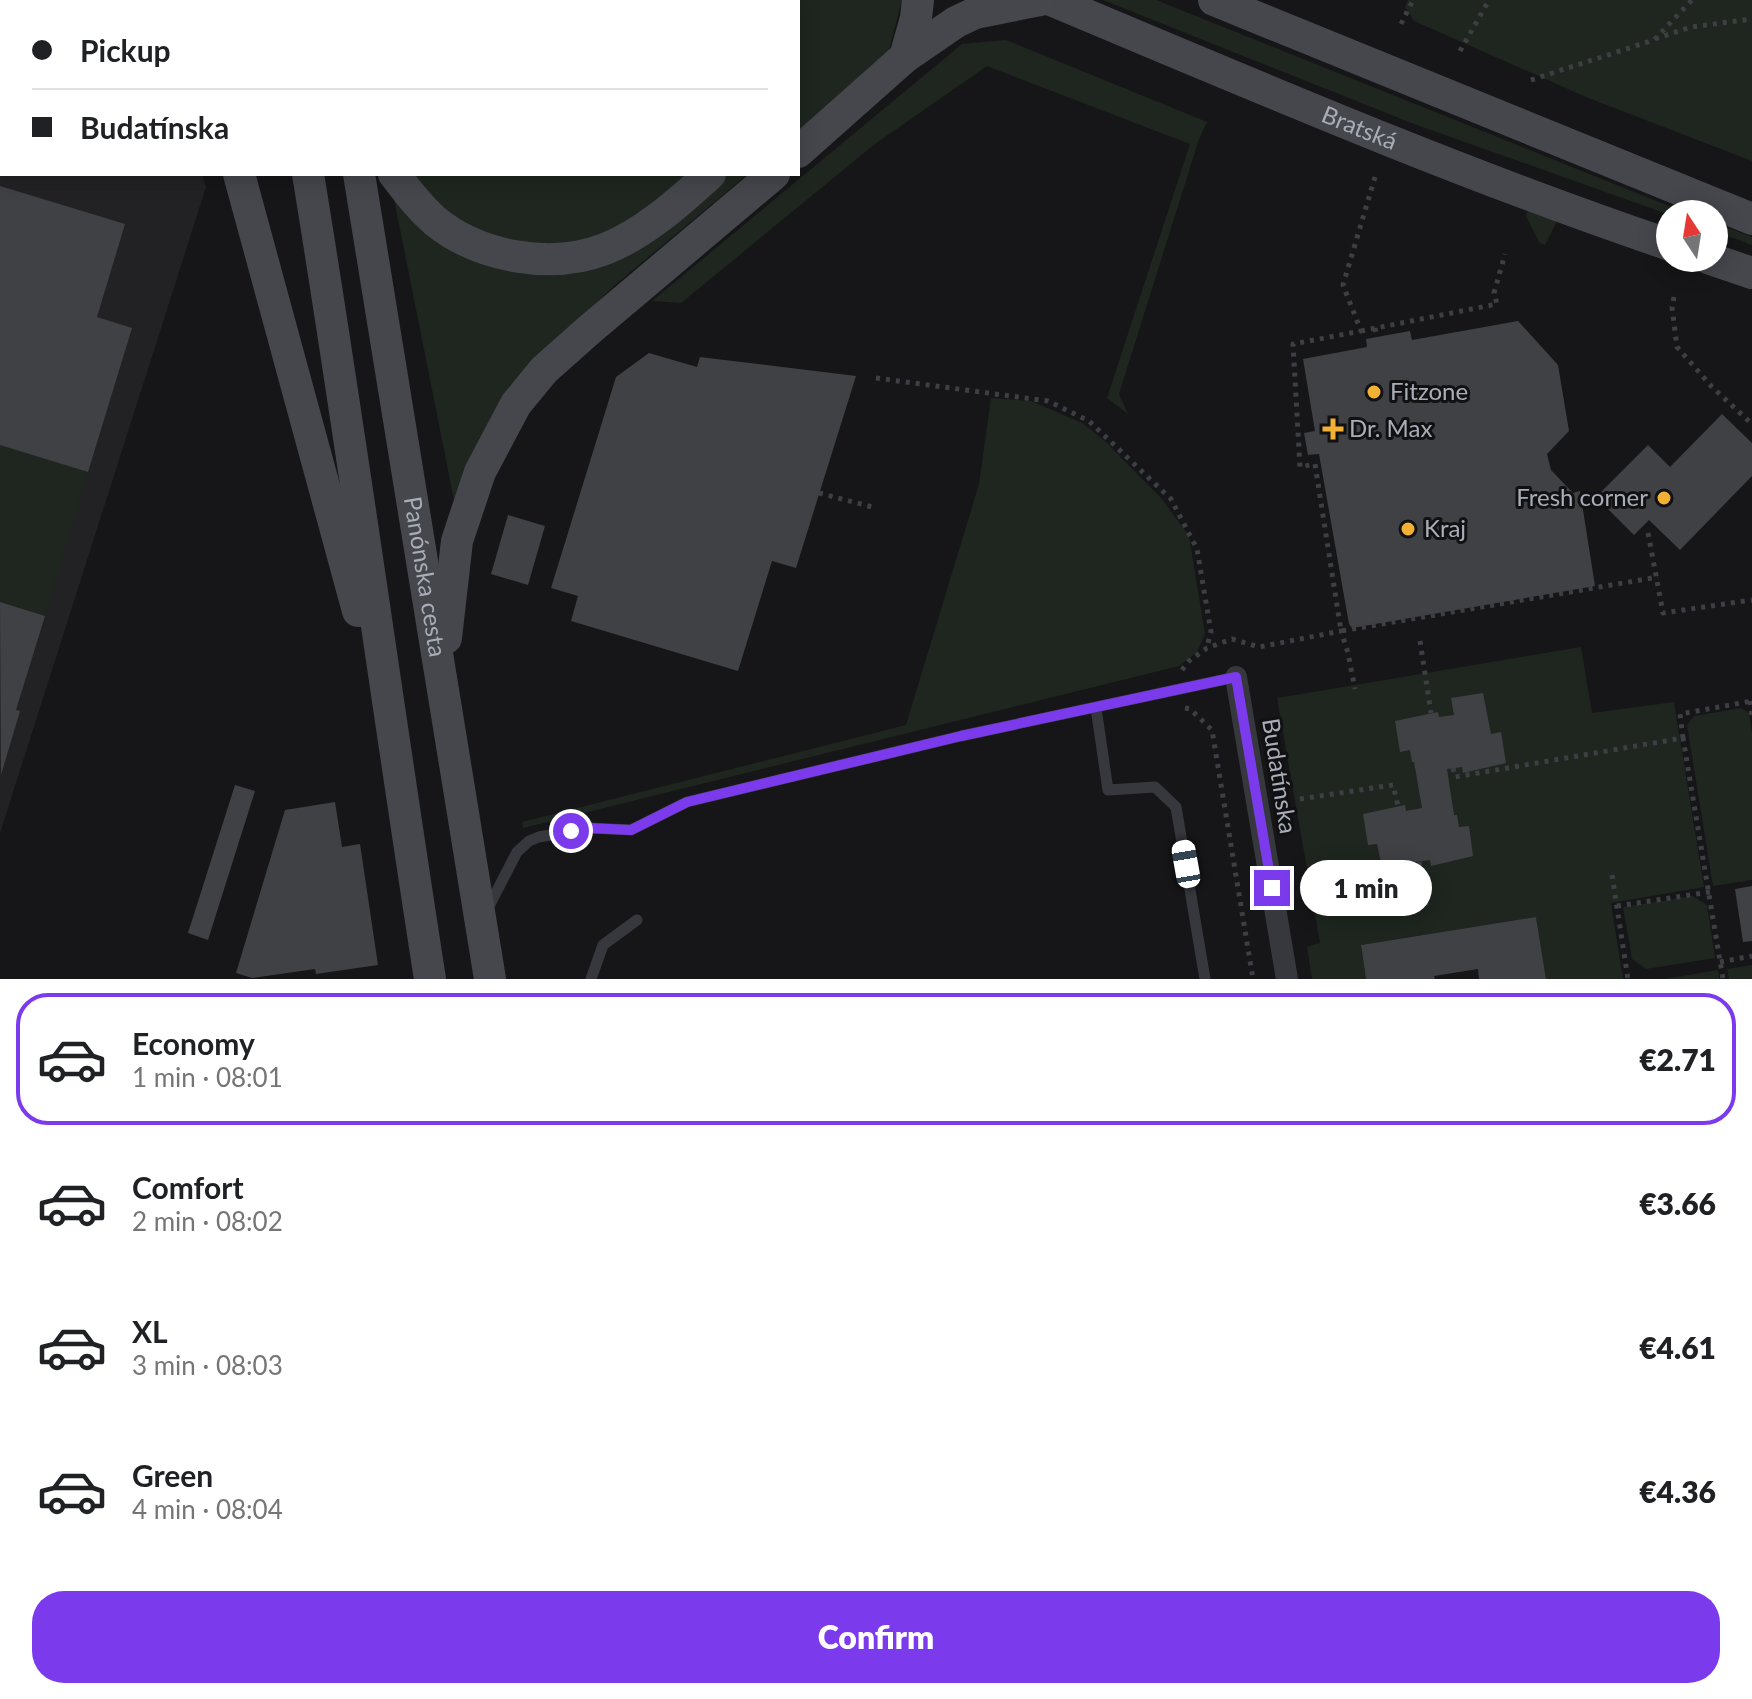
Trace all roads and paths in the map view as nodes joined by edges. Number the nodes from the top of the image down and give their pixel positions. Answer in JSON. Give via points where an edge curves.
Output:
{"nodes":[{"id":1,"x":918,"y":0,"type":"edge"},
{"id":2,"x":1040,"y":0,"type":"edge"},
{"id":3,"x":1051,"y":0,"type":"edge"},
{"id":4,"x":1214,"y":0,"type":"edge"},
{"id":5,"x":1413,"y":0,"type":"edge"},
{"id":6,"x":1489,"y":0,"type":"edge"},
{"id":7,"x":1692,"y":0,"type":"edge"},
{"id":8,"x":1752,"y":19,"type":"edge"},
{"id":9,"x":1401,"y":24,"type":"dead end"},
{"id":10,"x":1654,"y":40,"type":"junction"},
{"id":11,"x":1460,"y":51,"type":"dead end"},
{"id":12,"x":905,"y":57,"type":"junction"},
{"id":13,"x":1531,"y":80,"type":"dead end"},
{"id":14,"x":800,"y":150,"type":"edge"},
{"id":15,"x":240,"y":176,"type":"edge"},
{"id":16,"x":308,"y":176,"type":"edge"},
{"id":17,"x":359,"y":176,"type":"edge"},
{"id":18,"x":396,"y":176,"type":"edge"},
{"id":19,"x":708,"y":176,"type":"edge"},
{"id":20,"x":772,"y":176,"type":"edge"},
{"id":21,"x":1375,"y":177,"type":"dead end"},
{"id":22,"x":1752,"y":219,"type":"edge"},
{"id":23,"x":1656,"y":240,"type":"edge"},
{"id":24,"x":1505,"y":254,"type":"dead end"},
{"id":25,"x":1728,"y":265,"type":"edge"},
{"id":26,"x":1752,"y":273,"type":"edge"},
{"id":27,"x":1674,"y":297,"type":"dead end"},
{"id":28,"x":1375,"y":328,"type":"junction"},
{"id":29,"x":1361,"y":331,"type":"junction"},
{"id":30,"x":1377,"y":337,"type":"dead end"},
{"id":31,"x":876,"y":378,"type":"dead end"},
{"id":32,"x":1752,"y":424,"type":"edge"},
{"id":33,"x":1306,"y":444,"type":"dead end"},
{"id":34,"x":1298,"y":446,"type":"junction"},
{"id":35,"x":819,"y":493,"type":"dead end"},
{"id":36,"x":876,"y":508,"type":"dead end"},
{"id":37,"x":1648,"y":533,"type":"dead end"},
{"id":38,"x":1658,"y":577,"type":"junction"},
{"id":39,"x":1752,"y":600,"type":"edge"},
{"id":40,"x":1420,"y":641,"type":"dead end"},
{"id":41,"x":1207,"y":648,"type":"dead end"},
{"id":42,"x":1236,"y":677,"type":"joint"},
{"id":43,"x":441,"y":681,"type":"junction"},
{"id":44,"x":1751,"y":701,"type":"edge"},
{"id":45,"x":1096,"y":708,"type":"junction"},
{"id":46,"x":1431,"y":713,"type":"dead end"},
{"id":47,"x":1752,"y":716,"type":"edge"},
{"id":48,"x":392,"y":735,"type":"junction"},
{"id":49,"x":1683,"y":738,"type":"junction"},
{"id":50,"x":1453,"y":768,"type":"dead end"},
{"id":51,"x":1300,"y":799,"type":"dead end"},
{"id":52,"x":1398,"y":806,"type":"dead end"},
{"id":53,"x":1419,"y":862,"type":"dead end"},
{"id":54,"x":1612,"y":875,"type":"dead end"},
{"id":55,"x":1710,"y":892,"type":"junction"},
{"id":56,"x":1426,"y":906,"type":"dead end"},
{"id":57,"x":1617,"y":906,"type":"junction"},
{"id":58,"x":637,"y":920,"type":"dead end"},
{"id":59,"x":481,"y":922,"type":"junction"},
{"id":60,"x":1752,"y":956,"type":"edge"},
{"id":61,"x":1720,"y":962,"type":"junction"},
{"id":62,"x":430,"y":979,"type":"edge"},
{"id":63,"x":490,"y":979,"type":"edge"},
{"id":64,"x":591,"y":979,"type":"edge"},
{"id":65,"x":1205,"y":979,"type":"edge"},
{"id":66,"x":1287,"y":979,"type":"edge"},
{"id":67,"x":1628,"y":979,"type":"edge"},
{"id":68,"x":1723,"y":979,"type":"edge"}],
"edges":[{"from":1,"to":12,"type":"main road"},
{"from":2,"to":12,"type":"main road","via":[[964,18]]},
{"from":3,"to":23,"type":"main road","name":"Bratská","via":[[1481,176]]},
{"from":4,"to":22,"type":"main road"},
{"from":5,"to":9,"type":"path"},
{"from":6,"to":11,"type":"path"},
{"from":7,"to":10,"type":"path"},
{"from":8,"to":10,"type":"path","via":[[1691,27]]},
{"from":10,"to":13,"type":"path"},
{"from":12,"to":14,"type":"main road"},
{"from":15,"to":48,"type":"main road"},
{"from":16,"to":48,"type":"main road"},
{"from":17,"to":43,"type":"main road","name":"Panónska cesta"},
{"from":18,"to":19,"type":"main road","via":[[425,212],[452,232],[494,251],[544,258],[590,254],[613,245],[657,218]]},
{"from":20,"to":43,"type":"main road","via":[[544,370],[516,404],[480,472],[457,541]]},
{"from":21,"to":29,"type":"path","via":[[1343,285]]},
{"from":24,"to":28,"type":"path","via":[[1494,293],[1497,304]]},
{"from":25,"to":26,"type":"main road"},
{"from":27,"to":32,"type":"path","via":[[1677,347]]},
{"from":28,"to":29,"type":"path"},
{"from":28,"to":30,"type":"path"},
{"from":29,"to":34,"type":"path","via":[[1293,344]]},
{"from":31,"to":41,"type":"path","via":[[1048,401],[1089,421],[1171,499],[1191,536],[1211,632]]},
{"from":33,"to":34,"type":"path"},
{"from":34,"to":38,"type":"path","via":[[1300,467],[1315,464],[1341,631]]},
{"from":35,"to":36,"type":"path"},
{"from":37,"to":38,"type":"path"},
{"from":38,"to":39,"type":"path","via":[[1663,613]]},
{"from":40,"to":46,"type":"path"},
{"from":42,"to":45,"type":"lane"},
{"from":42,"to":66,"type":"street","name":"Budatínska"},
{"from":43,"to":59,"type":"main road","name":"Panónska cesta"},
{"from":44,"to":47,"type":"path"},
{"from":44,"to":49,"type":"path","via":[[1680,714]]},
{"from":45,"to":59,"type":"lane","via":[[687,802],[631,830],[589,828],[529,841],[513,859]]},
{"from":45,"to":65,"type":"lane","via":[[1108,790],[1155,787],[1176,807]]},
{"from":48,"to":62,"type":"main road"},
{"from":49,"to":50,"type":"path","via":[[1455,777]]},
{"from":49,"to":55,"type":"path"},
{"from":51,"to":52,"type":"path","via":[[1393,785]]},
{"from":53,"to":56,"type":"path"},
{"from":54,"to":57,"type":"path"},
{"from":55,"to":57,"type":"path"},
{"from":55,"to":61,"type":"path"},
{"from":57,"to":67,"type":"path"},
{"from":58,"to":64,"type":"lane","via":[[603,945]]},
{"from":59,"to":63,"type":"main road","name":"Panónska cesta"},
{"from":60,"to":61,"type":"path"},
{"from":61,"to":68,"type":"path"}]}
